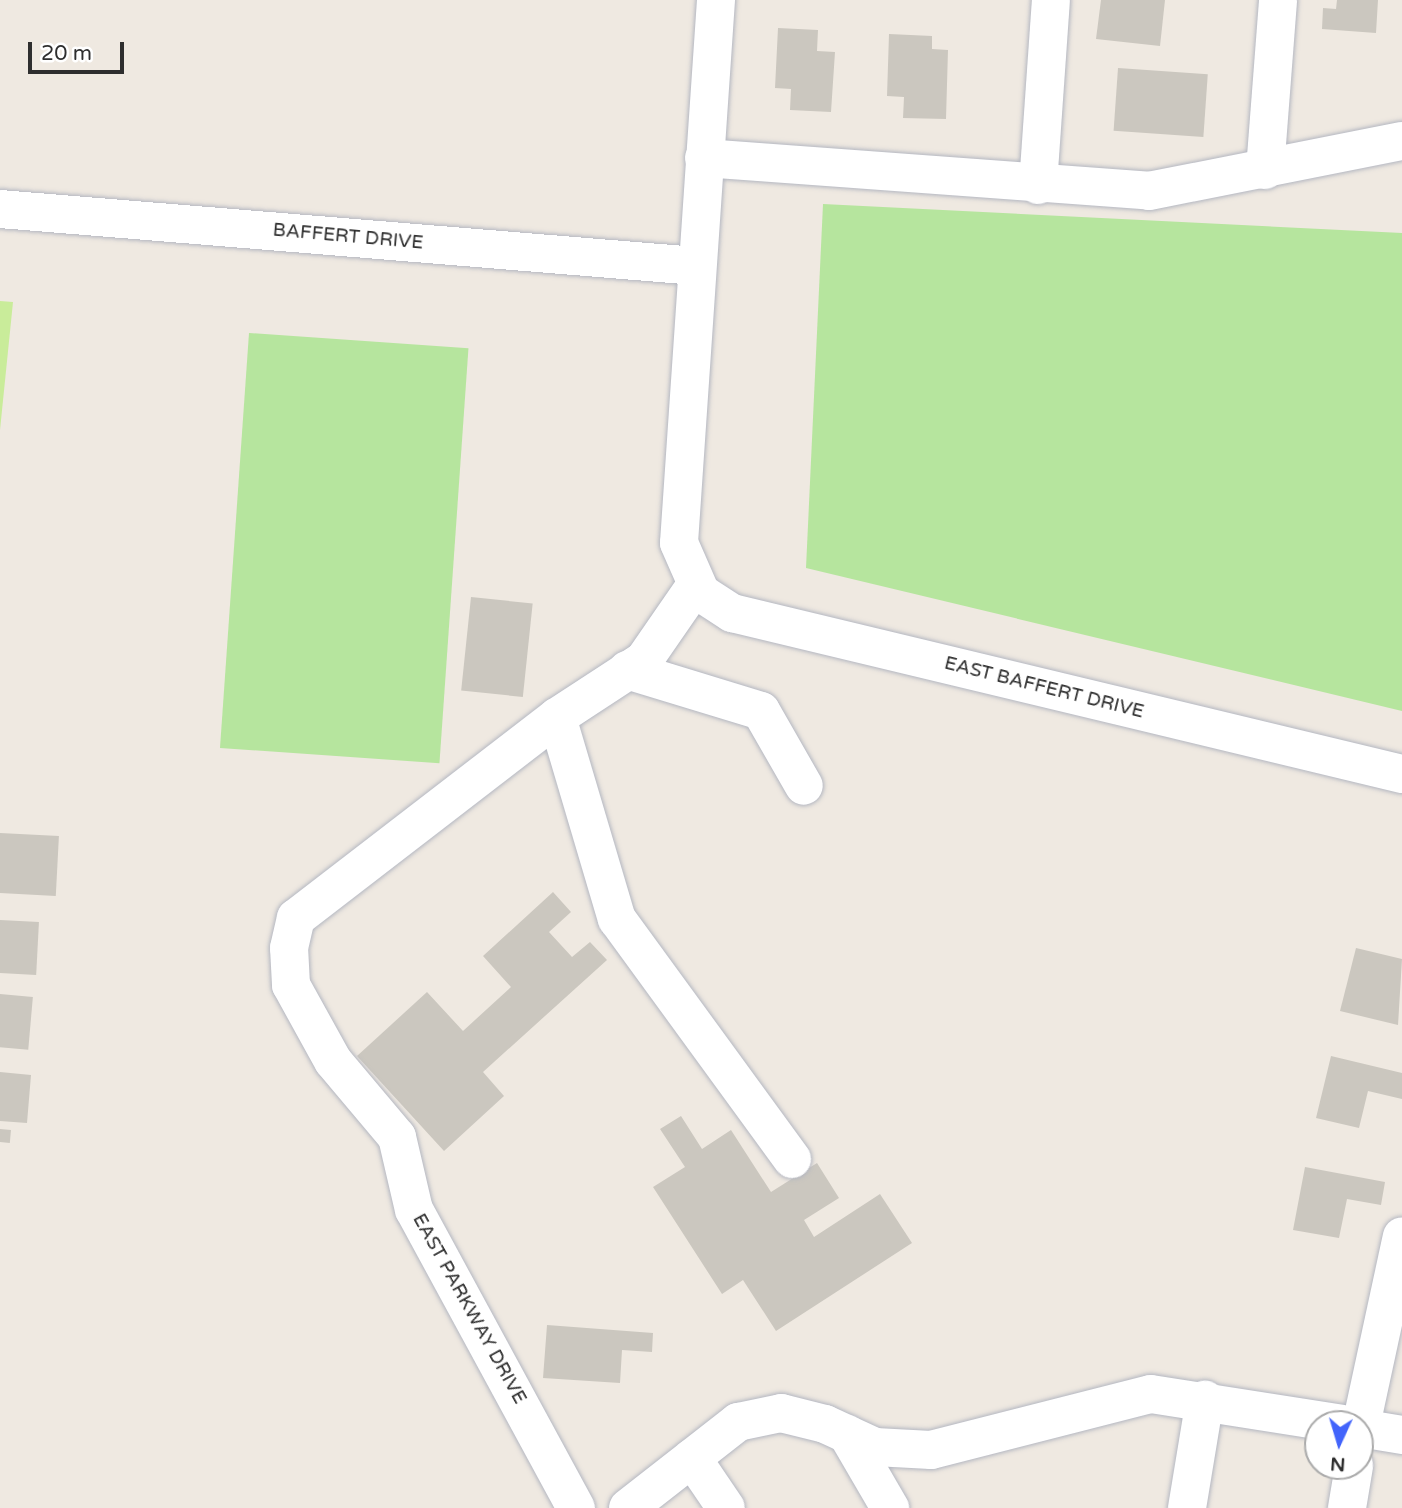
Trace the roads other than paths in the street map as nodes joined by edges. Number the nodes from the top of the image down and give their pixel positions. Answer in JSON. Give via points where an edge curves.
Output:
{"nodes":[{"id":1,"x":716,"y":0,"type":"edge"},
{"id":2,"x":1051,"y":0,"type":"edge"},
{"id":3,"x":1278,"y":0,"type":"edge"},
{"id":4,"x":1402,"y":141,"type":"edge"},
{"id":5,"x":704,"y":158,"type":"junction"},
{"id":6,"x":1265,"y":170,"type":"junction"},
{"id":7,"x":1038,"y":185,"type":"junction"},
{"id":8,"x":0,"y":209,"type":"edge"},
{"id":9,"x":696,"y":266,"type":"junction"},
{"id":10,"x":695,"y":586,"type":"junction"},
{"id":11,"x":627,"y":670,"type":"junction"},
{"id":12,"x":557,"y":717,"type":"junction"},
{"id":13,"x":1402,"y":775,"type":"edge"},
{"id":14,"x":804,"y":786,"type":"dead end"},
{"id":15,"x":792,"y":1159,"type":"dead end"},
{"id":16,"x":1402,"y":1236,"type":"edge"},
{"id":17,"x":1205,"y":1399,"type":"junction"},
{"id":18,"x":1364,"y":1410,"type":"edge"},
{"id":19,"x":1304,"y":1417,"type":"edge"},
{"id":20,"x":1374,"y":1430,"type":"edge"},
{"id":21,"x":847,"y":1434,"type":"junction"},
{"id":22,"x":1402,"y":1435,"type":"edge"},
{"id":23,"x":692,"y":1458,"type":"junction"},
{"id":24,"x":1352,"y":1480,"type":"edge"},
{"id":25,"x":576,"y":1508,"type":"edge"},
{"id":26,"x":628,"y":1508,"type":"edge"},
{"id":27,"x":726,"y":1508,"type":"edge"},
{"id":28,"x":890,"y":1508,"type":"edge"},
{"id":29,"x":1187,"y":1508,"type":"edge"},
{"id":30,"x":1347,"y":1508,"type":"edge"}],
"edges":[{"from":1,"to":5,"type":"street"},
{"from":2,"to":7,"type":"street"},
{"from":3,"to":6,"type":"street"},
{"from":4,"to":6,"type":"street"},
{"from":5,"to":7,"type":"street"},
{"from":5,"to":9,"type":"street"},
{"from":6,"to":7,"type":"street","via":[[1149,191]]},
{"from":8,"to":9,"type":"street","name":"BAFFERT DRIVE"},
{"from":9,"to":10,"type":"street","via":[[679,543]]},
{"from":10,"to":11,"type":"street","via":[[644,660]]},
{"from":10,"to":13,"type":"street","name":"EAST BAFFERT DRIVE","via":[[732,613]]},
{"from":11,"to":12,"type":"street"},
{"from":11,"to":14,"type":"street","via":[[761,710]]},
{"from":12,"to":15,"type":"street","via":[[617,919]]},
{"from":12,"to":25,"type":"street","name":"EAST PARKWAY DRIVE","via":[[296,918],[289,948],[291,985],[333,1061],[397,1138],[414,1210]]},
{"from":16,"to":18,"type":"street"},
{"from":17,"to":19,"type":"street"},
{"from":17,"to":21,"type":"street","via":[[1124,1397],[979,1443],[931,1450],[875,1447]]},
{"from":17,"to":29,"type":"street"},
{"from":20,"to":22,"type":"street"},
{"from":21,"to":23,"type":"street","via":[[781,1413],[738,1422]]},
{"from":21,"to":28,"type":"street"},
{"from":23,"to":26,"type":"street"},
{"from":23,"to":27,"type":"street"},
{"from":24,"to":30,"type":"street"}]}
